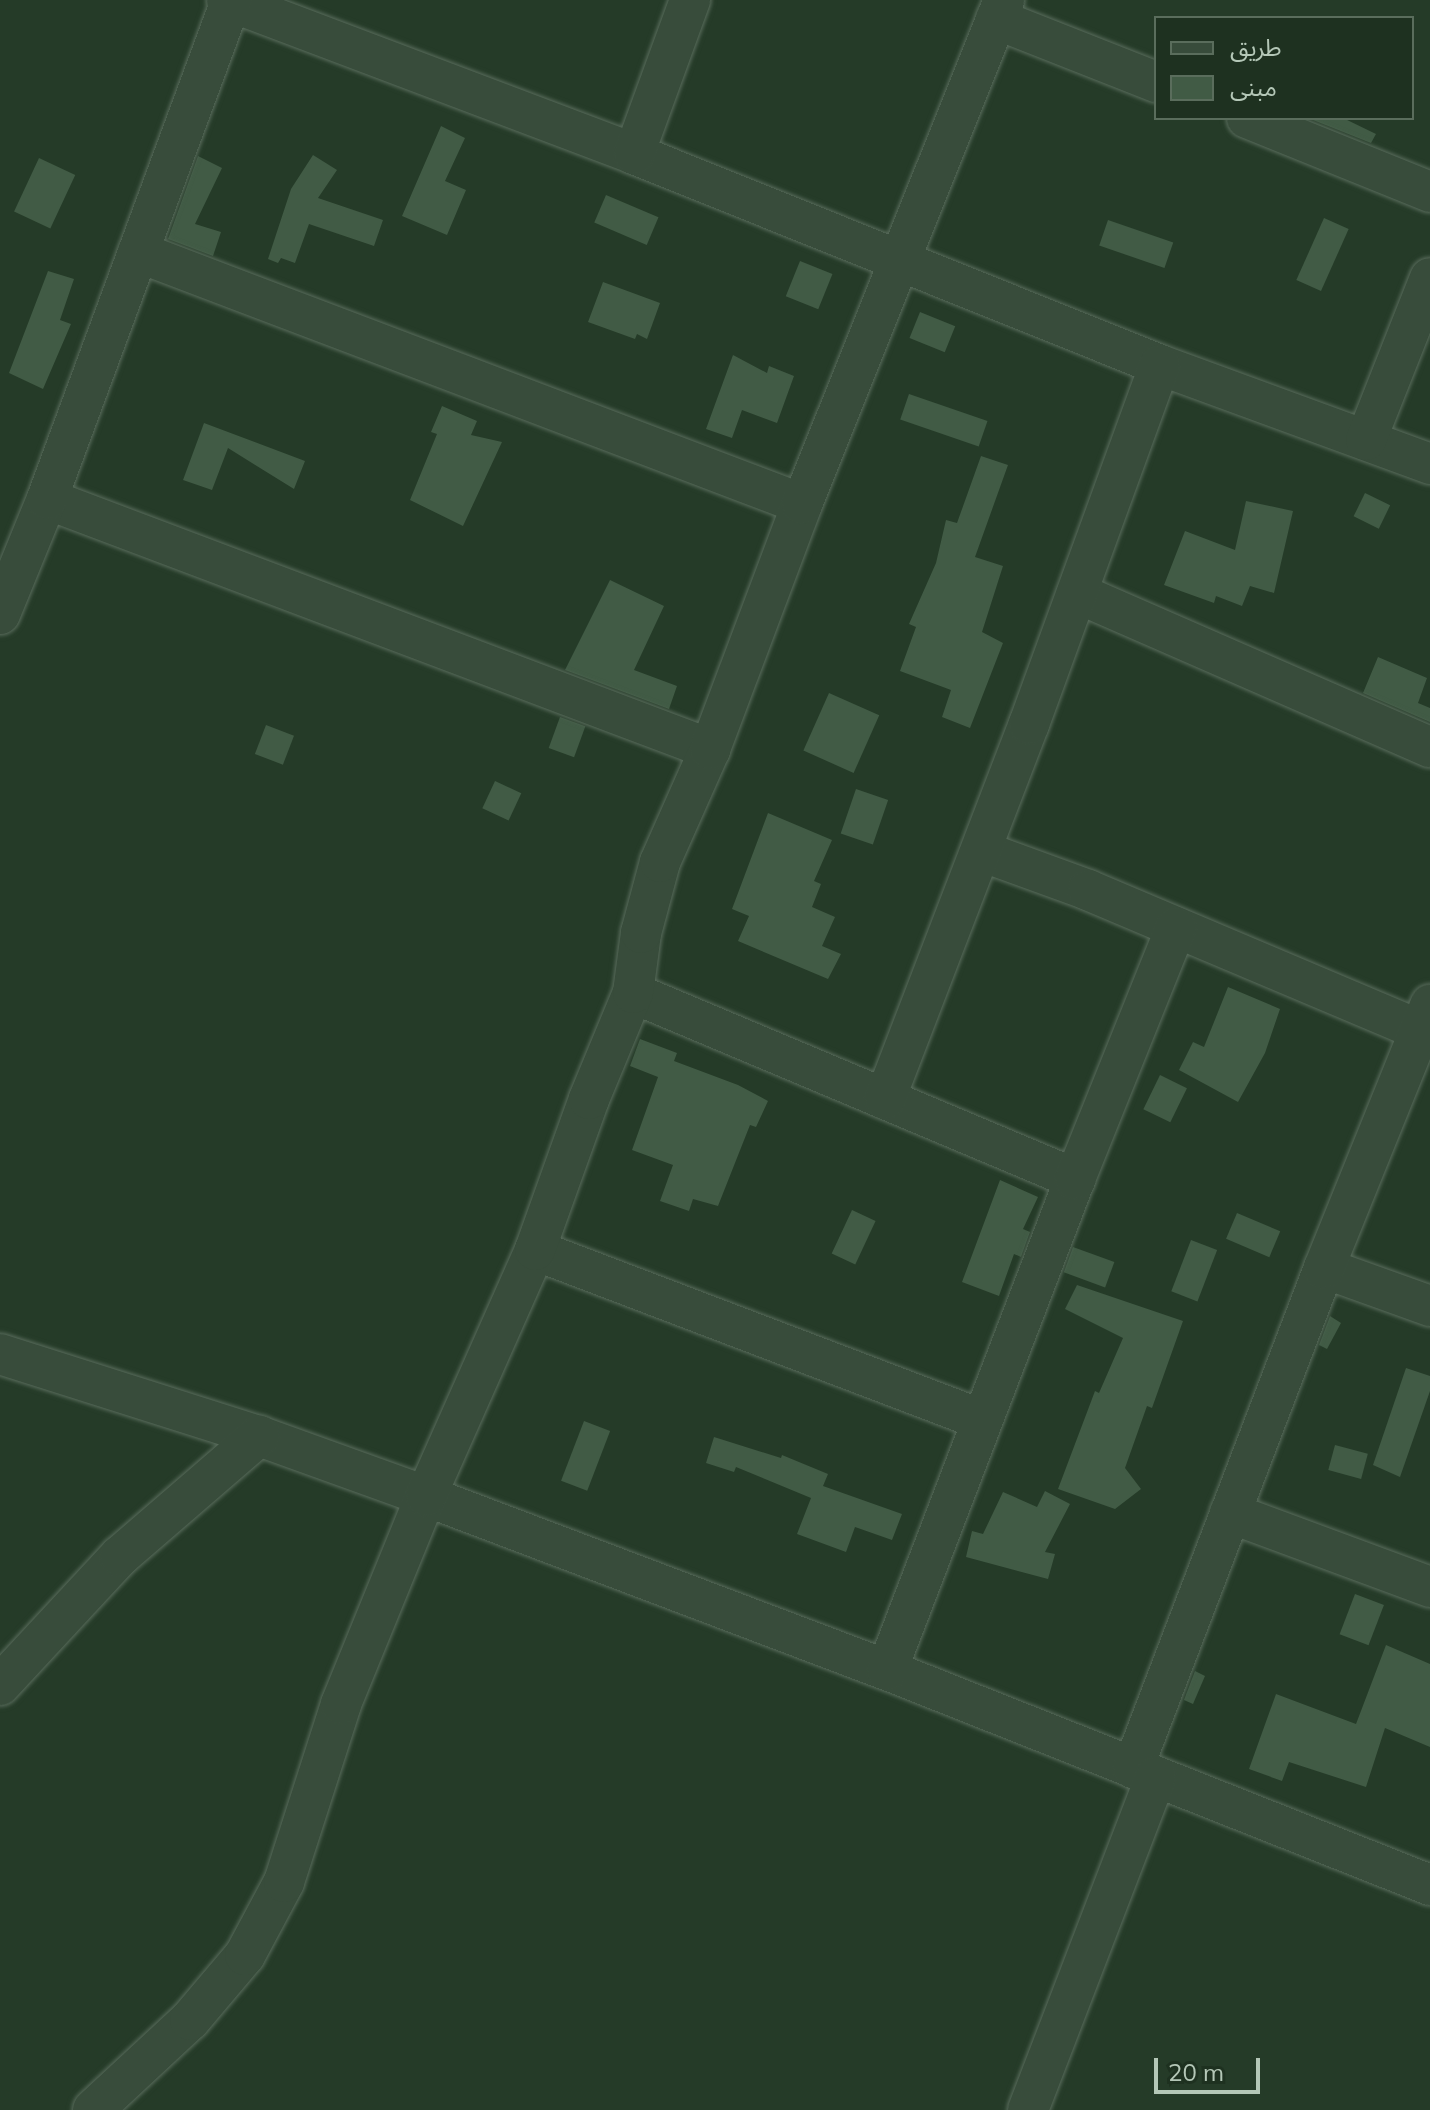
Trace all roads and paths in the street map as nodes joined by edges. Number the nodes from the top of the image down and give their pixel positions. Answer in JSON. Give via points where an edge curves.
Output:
{"nodes":[{"id":1,"x":690,"y":0,"type":"edge"},
{"id":2,"x":229,"y":1,"type":"edge"},
{"id":3,"x":1000,"y":10,"type":"edge"},
{"id":4,"x":1154,"y":81,"type":"edge"},
{"id":5,"x":1252,"y":120,"type":"edge"},
{"id":6,"x":634,"y":154,"type":"junction"},
{"id":7,"x":1430,"y":192,"type":"edge"},
{"id":8,"x":138,"y":252,"type":"junction"},
{"id":9,"x":901,"y":262,"type":"junction"},
{"id":10,"x":1430,"y":278,"type":"edge"},
{"id":11,"x":1160,"y":365,"type":"junction"},
{"id":12,"x":1366,"y":440,"type":"junction"},
{"id":13,"x":1430,"y":464,"type":"edge"},
{"id":14,"x":47,"y":499,"type":"junction"},
{"id":15,"x":802,"y":504,"type":"junction"},
{"id":16,"x":1077,"y":593,"type":"junction"},
{"id":17,"x":0,"y":614,"type":"edge"},
{"id":18,"x":1430,"y":747,"type":"edge"},
{"id":19,"x":710,"y":749,"type":"junction"},
{"id":20,"x":981,"y":851,"type":"junction"},
{"id":21,"x":1176,"y":928,"type":"junction"},
{"id":22,"x":633,"y":993,"type":"junction"},
{"id":23,"x":1425,"y":1018,"type":"edge"},
{"id":24,"x":885,"y":1099,"type":"junction"},
{"id":25,"x":1075,"y":1179,"type":"junction"},
{"id":26,"x":535,"y":1250,"type":"junction"},
{"id":27,"x":1324,"y":1268,"type":"junction"},
{"id":28,"x":1430,"y":1306,"type":"edge"},
{"id":29,"x":0,"y":1354,"type":"edge"},
{"id":30,"x":982,"y":1420,"type":"junction"},
{"id":31,"x":259,"y":1436,"type":"junction"},
{"id":32,"x":426,"y":1496,"type":"junction"},
{"id":33,"x":1230,"y":1513,"type":"junction"},
{"id":34,"x":1430,"y":1587,"type":"edge"},
{"id":35,"x":887,"y":1670,"type":"junction"},
{"id":36,"x":2,"y":1679,"type":"edge"},
{"id":37,"x":1144,"y":1773,"type":"junction"},
{"id":38,"x":1430,"y":1885,"type":"edge"},
{"id":39,"x":93,"y":2110,"type":"edge"},
{"id":40,"x":1028,"y":2110,"type":"edge"}],
"edges":[{"from":1,"to":6,"type":"street"},
{"from":2,"to":6,"type":"street"},
{"from":2,"to":8,"type":"street"},
{"from":3,"to":4,"type":"street"},
{"from":3,"to":9,"type":"street"},
{"from":5,"to":7,"type":"street"},
{"from":6,"to":9,"type":"street"},
{"from":8,"to":14,"type":"street"},
{"from":8,"to":15,"type":"street"},
{"from":9,"to":11,"type":"street"},
{"from":9,"to":15,"type":"street"},
{"from":10,"to":12,"type":"street"},
{"from":11,"to":12,"type":"street"},
{"from":11,"to":16,"type":"street"},
{"from":12,"to":13,"type":"street"},
{"from":14,"to":17,"type":"street"},
{"from":14,"to":19,"type":"street"},
{"from":15,"to":19,"type":"street"},
{"from":16,"to":18,"type":"street"},
{"from":16,"to":20,"type":"street"},
{"from":19,"to":22,"type":"street","via":[[660,862],[641,933]]},
{"from":20,"to":21,"type":"street"},
{"from":20,"to":24,"type":"street"},
{"from":21,"to":23,"type":"street"},
{"from":21,"to":25,"type":"street"},
{"from":22,"to":24,"type":"street"},
{"from":22,"to":26,"type":"street"},
{"from":23,"to":27,"type":"street"},
{"from":24,"to":25,"type":"street"},
{"from":25,"to":30,"type":"street"},
{"from":26,"to":30,"type":"street"},
{"from":26,"to":32,"type":"street"},
{"from":27,"to":28,"type":"street"},
{"from":27,"to":33,"type":"street"},
{"from":29,"to":31,"type":"street"},
{"from":30,"to":35,"type":"street"},
{"from":31,"to":32,"type":"street"},
{"from":31,"to":36,"type":"street","via":[[120,1556]]},
{"from":32,"to":35,"type":"street"},
{"from":32,"to":39,"type":"street","via":[[341,1704],[284,1882],[245,1955],[190,2020]]},
{"from":33,"to":34,"type":"street"},
{"from":33,"to":37,"type":"street"},
{"from":35,"to":37,"type":"street"},
{"from":37,"to":38,"type":"street"},
{"from":37,"to":40,"type":"street"}]}
